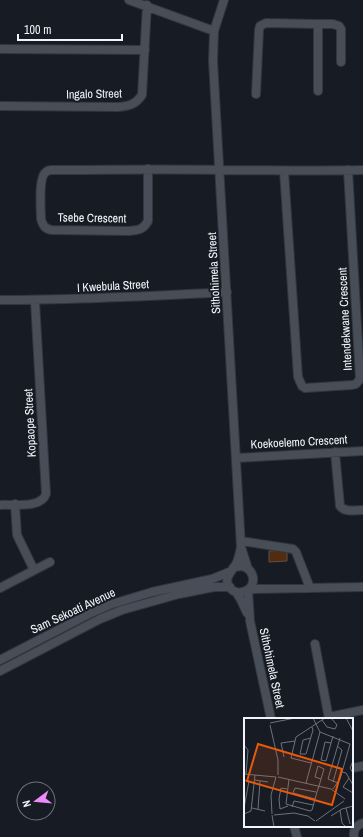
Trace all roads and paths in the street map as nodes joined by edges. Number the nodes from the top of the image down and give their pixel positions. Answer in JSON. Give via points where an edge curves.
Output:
{"nodes":[{"id":1,"x":129,"y":0,"type":"edge"},
{"id":2,"x":224,"y":0,"type":"edge"},
{"id":3,"x":147,"y":5,"type":"junction"},
{"id":4,"x":318,"y":24,"type":"junction"},
{"id":5,"x":214,"y":31,"type":"junction"},
{"id":6,"x":0,"y":49,"type":"edge"},
{"id":7,"x":145,"y":50,"type":"junction"},
{"id":8,"x":341,"y":62,"type":"dead end"},
{"id":9,"x":318,"y":91,"type":"dead end"},
{"id":10,"x":256,"y":94,"type":"dead end"},
{"id":11,"x":0,"y":106,"type":"edge"},
{"id":12,"x":148,"y":170,"type":"junction"},
{"id":13,"x":219,"y":170,"type":"junction"},
{"id":14,"x":348,"y":170,"type":"junction"},
{"id":15,"x":363,"y":170,"type":"edge"},
{"id":16,"x":284,"y":171,"type":"junction"},
{"id":17,"x":227,"y":292,"type":"junction"},
{"id":18,"x":0,"y":300,"type":"edge"},
{"id":19,"x":35,"y":301,"type":"junction"},
{"id":20,"x":363,"y":451,"type":"edge"},
{"id":21,"x":336,"y":452,"type":"junction"},
{"id":22,"x":236,"y":458,"type":"junction"},
{"id":23,"x":15,"y":504,"type":"junction"},
{"id":24,"x":0,"y":505,"type":"edge"},
{"id":25,"x":363,"y":510,"type":"edge"},
{"id":26,"x":241,"y":544,"type":"junction"},
{"id":27,"x":50,"y":562,"type":"dead end"},
{"id":28,"x":248,"y":569,"type":"junction"},
{"id":29,"x":34,"y":570,"type":"junction"},
{"id":30,"x":231,"y":570,"type":"junction"},
{"id":31,"x":253,"y":577,"type":"junction"},
{"id":32,"x":363,"y":587,"type":"edge"},
{"id":33,"x":0,"y":588,"type":"edge"},
{"id":34,"x":269,"y":588,"type":"junction"},
{"id":35,"x":310,"y":588,"type":"junction"},
{"id":36,"x":233,"y":589,"type":"junction"},
{"id":37,"x":249,"y":589,"type":"junction"},
{"id":38,"x":250,"y":621,"type":"junction"},
{"id":39,"x":315,"y":644,"type":"dead end"},
{"id":40,"x":0,"y":660,"type":"edge"},
{"id":41,"x":0,"y":671,"type":"edge"},
{"id":42,"x":363,"y":710,"type":"edge"},
{"id":43,"x":271,"y":718,"type":"edge"},
{"id":44,"x":329,"y":718,"type":"edge"},
{"id":45,"x":363,"y":766,"type":"edge"},
{"id":46,"x":353,"y":768,"type":"edge"},
{"id":47,"x":363,"y":823,"type":"edge"},
{"id":48,"x":294,"y":827,"type":"edge"},
{"id":49,"x":296,"y":837,"type":"edge"},
{"id":50,"x":354,"y":837,"type":"edge"}],
"edges":[{"from":1,"to":3,"type":"street"},
{"from":2,"to":5,"type":"street","name":"Sithohimela Street"},
{"from":3,"to":5,"type":"street"},
{"from":3,"to":7,"type":"street","name":"Ingalo Street"},
{"from":4,"to":8,"type":"street","via":[[333,24],[341,29]]},
{"from":4,"to":9,"type":"street"},
{"from":4,"to":10,"type":"street","via":[[266,23],[260,26]]},
{"from":5,"to":13,"type":"street","name":"Sithohimela Street","via":[[213,61]]},
{"from":6,"to":7,"type":"street"},
{"from":7,"to":11,"type":"street","name":"Ingalo Street","via":[[142,95],[138,102],[130,106]]},
{"from":12,"to":12,"type":"street","name":"Tsebe Crescent","via":[[148,221],[145,227],[129,231],[52,230],[42,225],[41,183],[46,172]]},
{"from":12,"to":13,"type":"street","name":"Tsebe Crescent"},
{"from":13,"to":16,"type":"street","name":"Tsebe Crescent"},
{"from":13,"to":17,"type":"street","name":"Sithohimela Street"},
{"from":14,"to":15,"type":"street","name":"Tsebe Crescent"},
{"from":14,"to":16,"type":"street","name":"Tsebe Crescent"},
{"from":14,"to":16,"type":"street","name":"Intendekwane Crescent","via":[[360,379],[352,385],[305,388],[299,383],[298,377]]},
{"from":17,"to":19,"type":"street","name":"I Kwebula Street"},
{"from":17,"to":22,"type":"street","name":"Sithohimela Street"},
{"from":18,"to":19,"type":"street","name":"I Kwebula Street"},
{"from":19,"to":23,"type":"street","name":"Kopaope Street","via":[[46,490],[44,498],[38,503]]},
{"from":20,"to":21,"type":"street","name":"Koekoelemo Crescent"},
{"from":21,"to":22,"type":"street","name":"Koekoelemo Crescent"},
{"from":21,"to":25,"type":"street","via":[[340,506],[345,510]]},
{"from":22,"to":26,"type":"street","name":"Sithohimela Street"},
{"from":23,"to":24,"type":"street","name":"Kopaope Street"},
{"from":23,"to":29,"type":"street","via":[[17,535]]},
{"from":26,"to":28,"type":"street","name":"Sithohimela Street"},
{"from":26,"to":30,"type":"street","name":"Sithohimela Street","via":[[238,560]]},
{"from":26,"to":35,"type":"street","via":[[293,549]]},
{"from":27,"to":29,"type":"street"},
{"from":28,"to":30,"type":"street","via":[[241,566]]},
{"from":28,"to":31,"type":"street"},
{"from":29,"to":33,"type":"street"},
{"from":30,"to":36,"type":"street","via":[[227,578]]},
{"from":30,"to":40,"type":"street","name":"Sam Sekoati Avenue","via":[[212,579],[152,592],[109,605]]},
{"from":31,"to":34,"type":"street"},
{"from":31,"to":37,"type":"street","via":[[253,584]]},
{"from":32,"to":35,"type":"street"},
{"from":34,"to":35,"type":"street"},
{"from":34,"to":37,"type":"street"},
{"from":36,"to":37,"type":"street","via":[[240,593]]},
{"from":36,"to":38,"type":"street","name":"Sithohimela Street"},
{"from":36,"to":41,"type":"street","name":"Sam Sekoati Avenue","via":[[214,587],[122,610],[75,631]]},
{"from":37,"to":38,"type":"street","name":"Sithohimela Street"},
{"from":38,"to":43,"type":"street","name":"Sithohimela Street"},
{"from":39,"to":44,"type":"street"},
{"from":42,"to":44,"type":"street"},
{"from":45,"to":46,"type":"street"},
{"from":47,"to":50,"type":"street","via":[[355,828]]},
{"from":48,"to":49,"type":"street"}]}
